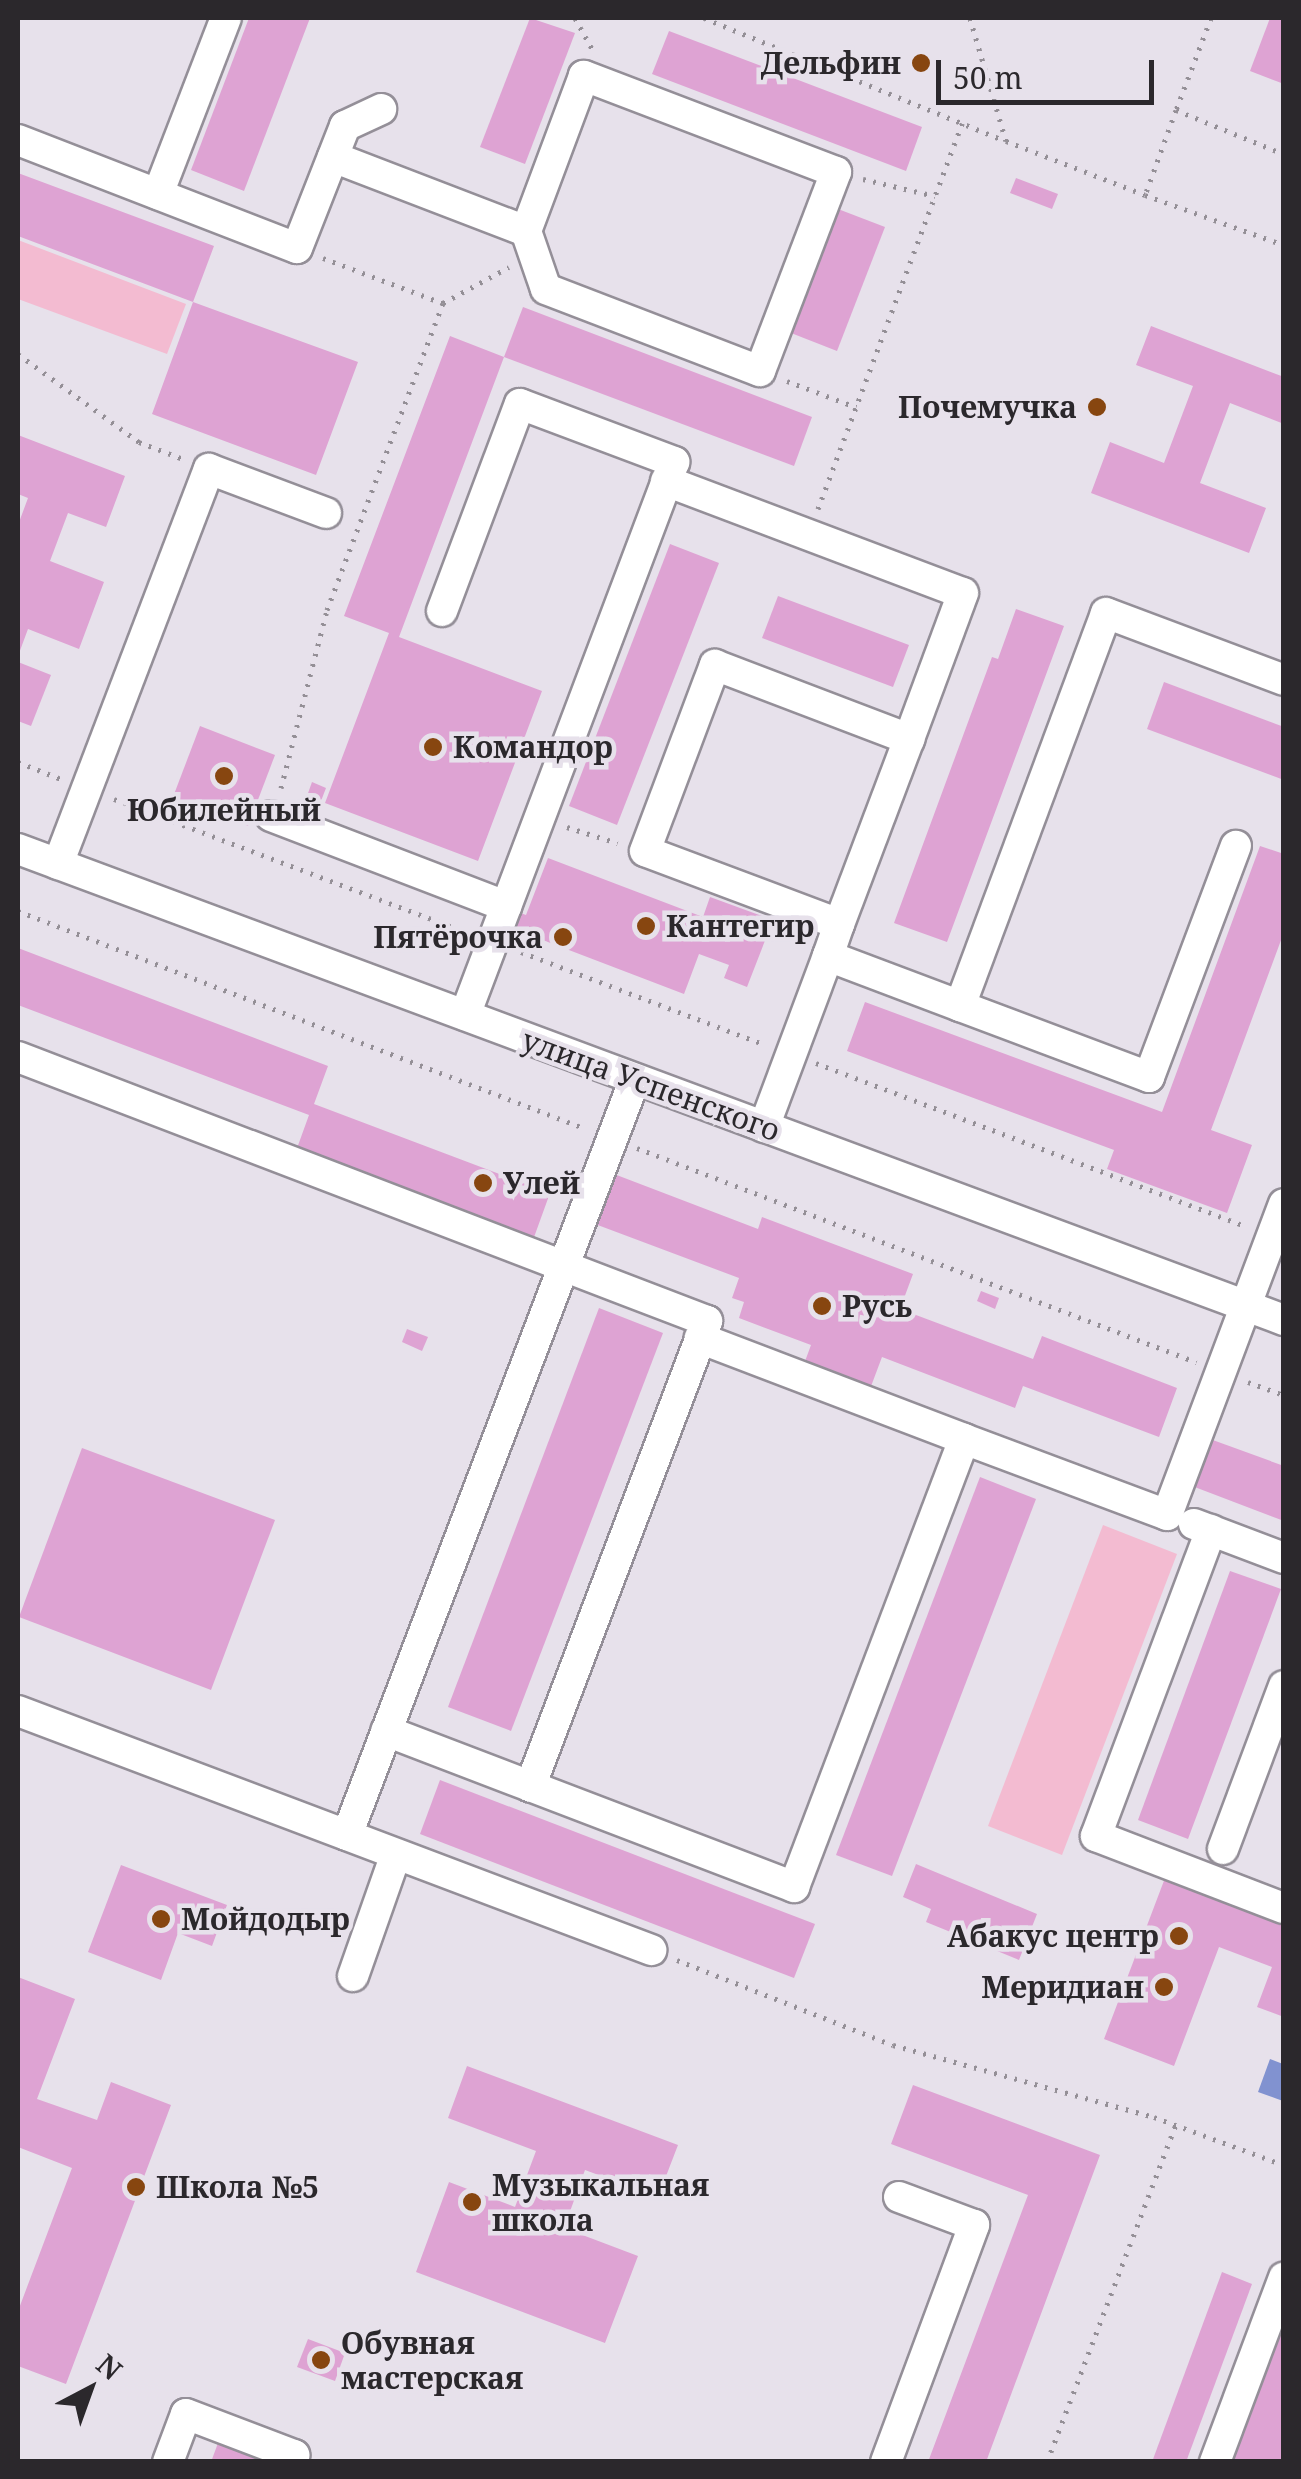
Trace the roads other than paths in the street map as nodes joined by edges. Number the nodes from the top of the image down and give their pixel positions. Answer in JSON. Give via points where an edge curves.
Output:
{"nodes":[{"id":1,"x":226,"y":18,"type":"edge"},
{"id":2,"x":381,"y":109,"type":"dead end"},
{"id":3,"x":18,"y":140,"type":"edge"},
{"id":4,"x":333,"y":157,"type":"junction"},
{"id":5,"x":158,"y":194,"type":"junction"},
{"id":6,"x":530,"y":242,"type":"junction"},
{"id":7,"x":666,"y":481,"type":"junction"},
{"id":8,"x":326,"y":513,"type":"dead end"},
{"id":9,"x":442,"y":611,"type":"dead end"},
{"id":10,"x":1284,"y":680,"type":"edge"},
{"id":11,"x":909,"y":739,"type":"junction"},
{"id":12,"x":271,"y":816,"type":"road end"},
{"id":13,"x":1236,"y":846,"type":"dead end"},
{"id":14,"x":18,"y":849,"type":"edge"},
{"id":15,"x":58,"y":864,"type":"junction"},
{"id":16,"x":506,"y":906,"type":"junction"},
{"id":17,"x":840,"y":924,"type":"junction"},
{"id":18,"x":828,"y":956,"type":"junction"},
{"id":19,"x":960,"y":1006,"type":"junction"},
{"id":20,"x":465,"y":1016,"type":"junction"},
{"id":21,"x":18,"y":1057,"type":"edge"},
{"id":22,"x":635,"y":1079,"type":"junction"},
{"id":23,"x":764,"y":1127,"type":"junction"},
{"id":24,"x":1284,"y":1204,"type":"edge"},
{"id":25,"x":563,"y":1266,"type":"junction"},
{"id":26,"x":1245,"y":1306,"type":"junction"},
{"id":27,"x":1284,"y":1320,"type":"edge"},
{"id":28,"x":700,"y":1338,"type":"junction"},
{"id":29,"x":964,"y":1439,"type":"junction"},
{"id":30,"x":1168,"y":1515,"type":"junction"},
{"id":31,"x":1210,"y":1530,"type":"junction"},
{"id":32,"x":1284,"y":1558,"type":"edge"},
{"id":33,"x":1284,"y":1686,"type":"edge"},
{"id":34,"x":18,"y":1711,"type":"edge"},
{"id":35,"x":386,"y":1731,"type":"junction"},
{"id":36,"x":530,"y":1786,"type":"junction"},
{"id":37,"x":347,"y":1835,"type":"junction"},
{"id":38,"x":1222,"y":1849,"type":"dead end"},
{"id":39,"x":396,"y":1854,"type":"junction"},
{"id":40,"x":1284,"y":1908,"type":"edge"},
{"id":41,"x":650,"y":1950,"type":"road end"},
{"id":42,"x":353,"y":1976,"type":"dead end"},
{"id":43,"x":899,"y":2196,"type":"dead end"},
{"id":44,"x":1284,"y":2277,"type":"edge"},
{"id":45,"x":298,"y":2459,"type":"edge"},
{"id":46,"x":168,"y":2462,"type":"edge"},
{"id":47,"x":886,"y":2462,"type":"edge"},
{"id":48,"x":1215,"y":2462,"type":"edge"}],
"edges":[{"from":1,"to":5,"type":"street"},
{"from":2,"to":4,"type":"street","via":[[346,126]]},
{"from":3,"to":5,"type":"street"},
{"from":4,"to":5,"type":"street","via":[[297,248]]},
{"from":4,"to":6,"type":"street"},
{"from":6,"to":6,"type":"street","via":[[584,76],[836,172],[760,371],[546,290]]},
{"from":7,"to":9,"type":"street","via":[[674,462],[520,404]]},
{"from":7,"to":11,"type":"street","via":[[963,593]]},
{"from":7,"to":16,"type":"street"},
{"from":8,"to":15,"type":"street","via":[[208,469]]},
{"from":10,"to":19,"type":"street","via":[[1106,613]]},
{"from":11,"to":17,"type":"street"},
{"from":11,"to":17,"type":"street","via":[[715,665],[645,852]]},
{"from":12,"to":16,"type":"street"},
{"from":13,"to":19,"type":"street","via":[[1150,1076]]},
{"from":14,"to":15,"type":"street","name":"улица Успенского"},
{"from":15,"to":20,"type":"street","name":"улица Успенского"},
{"from":16,"to":20,"type":"street"},
{"from":17,"to":18,"type":"street"},
{"from":18,"to":19,"type":"street"},
{"from":18,"to":23,"type":"street"},
{"from":20,"to":22,"type":"street","name":"улица Успенского"},
{"from":21,"to":25,"type":"street"},
{"from":22,"to":23,"type":"street","name":"улица Успенского"},
{"from":22,"to":25,"type":"street"},
{"from":23,"to":26,"type":"street","name":"улица Успенского"},
{"from":24,"to":26,"type":"street"},
{"from":25,"to":28,"type":"street","via":[[707,1320]]},
{"from":25,"to":35,"type":"street"},
{"from":26,"to":27,"type":"street","name":"улица Успенского"},
{"from":26,"to":30,"type":"street"},
{"from":28,"to":29,"type":"street"},
{"from":28,"to":36,"type":"street"},
{"from":29,"to":30,"type":"street"},
{"from":29,"to":36,"type":"street","via":[[794,1887]]},
{"from":30,"to":31,"type":"street"},
{"from":31,"to":32,"type":"street"},
{"from":31,"to":40,"type":"street","via":[[1096,1836]]},
{"from":33,"to":38,"type":"street"},
{"from":34,"to":37,"type":"street"},
{"from":35,"to":36,"type":"street"},
{"from":35,"to":37,"type":"street"},
{"from":37,"to":39,"type":"street"},
{"from":39,"to":41,"type":"street"},
{"from":39,"to":42,"type":"street"},
{"from":43,"to":47,"type":"street","via":[[974,2225]]},
{"from":44,"to":48,"type":"street"},
{"from":45,"to":46,"type":"street","via":[[186,2414]]}]}
